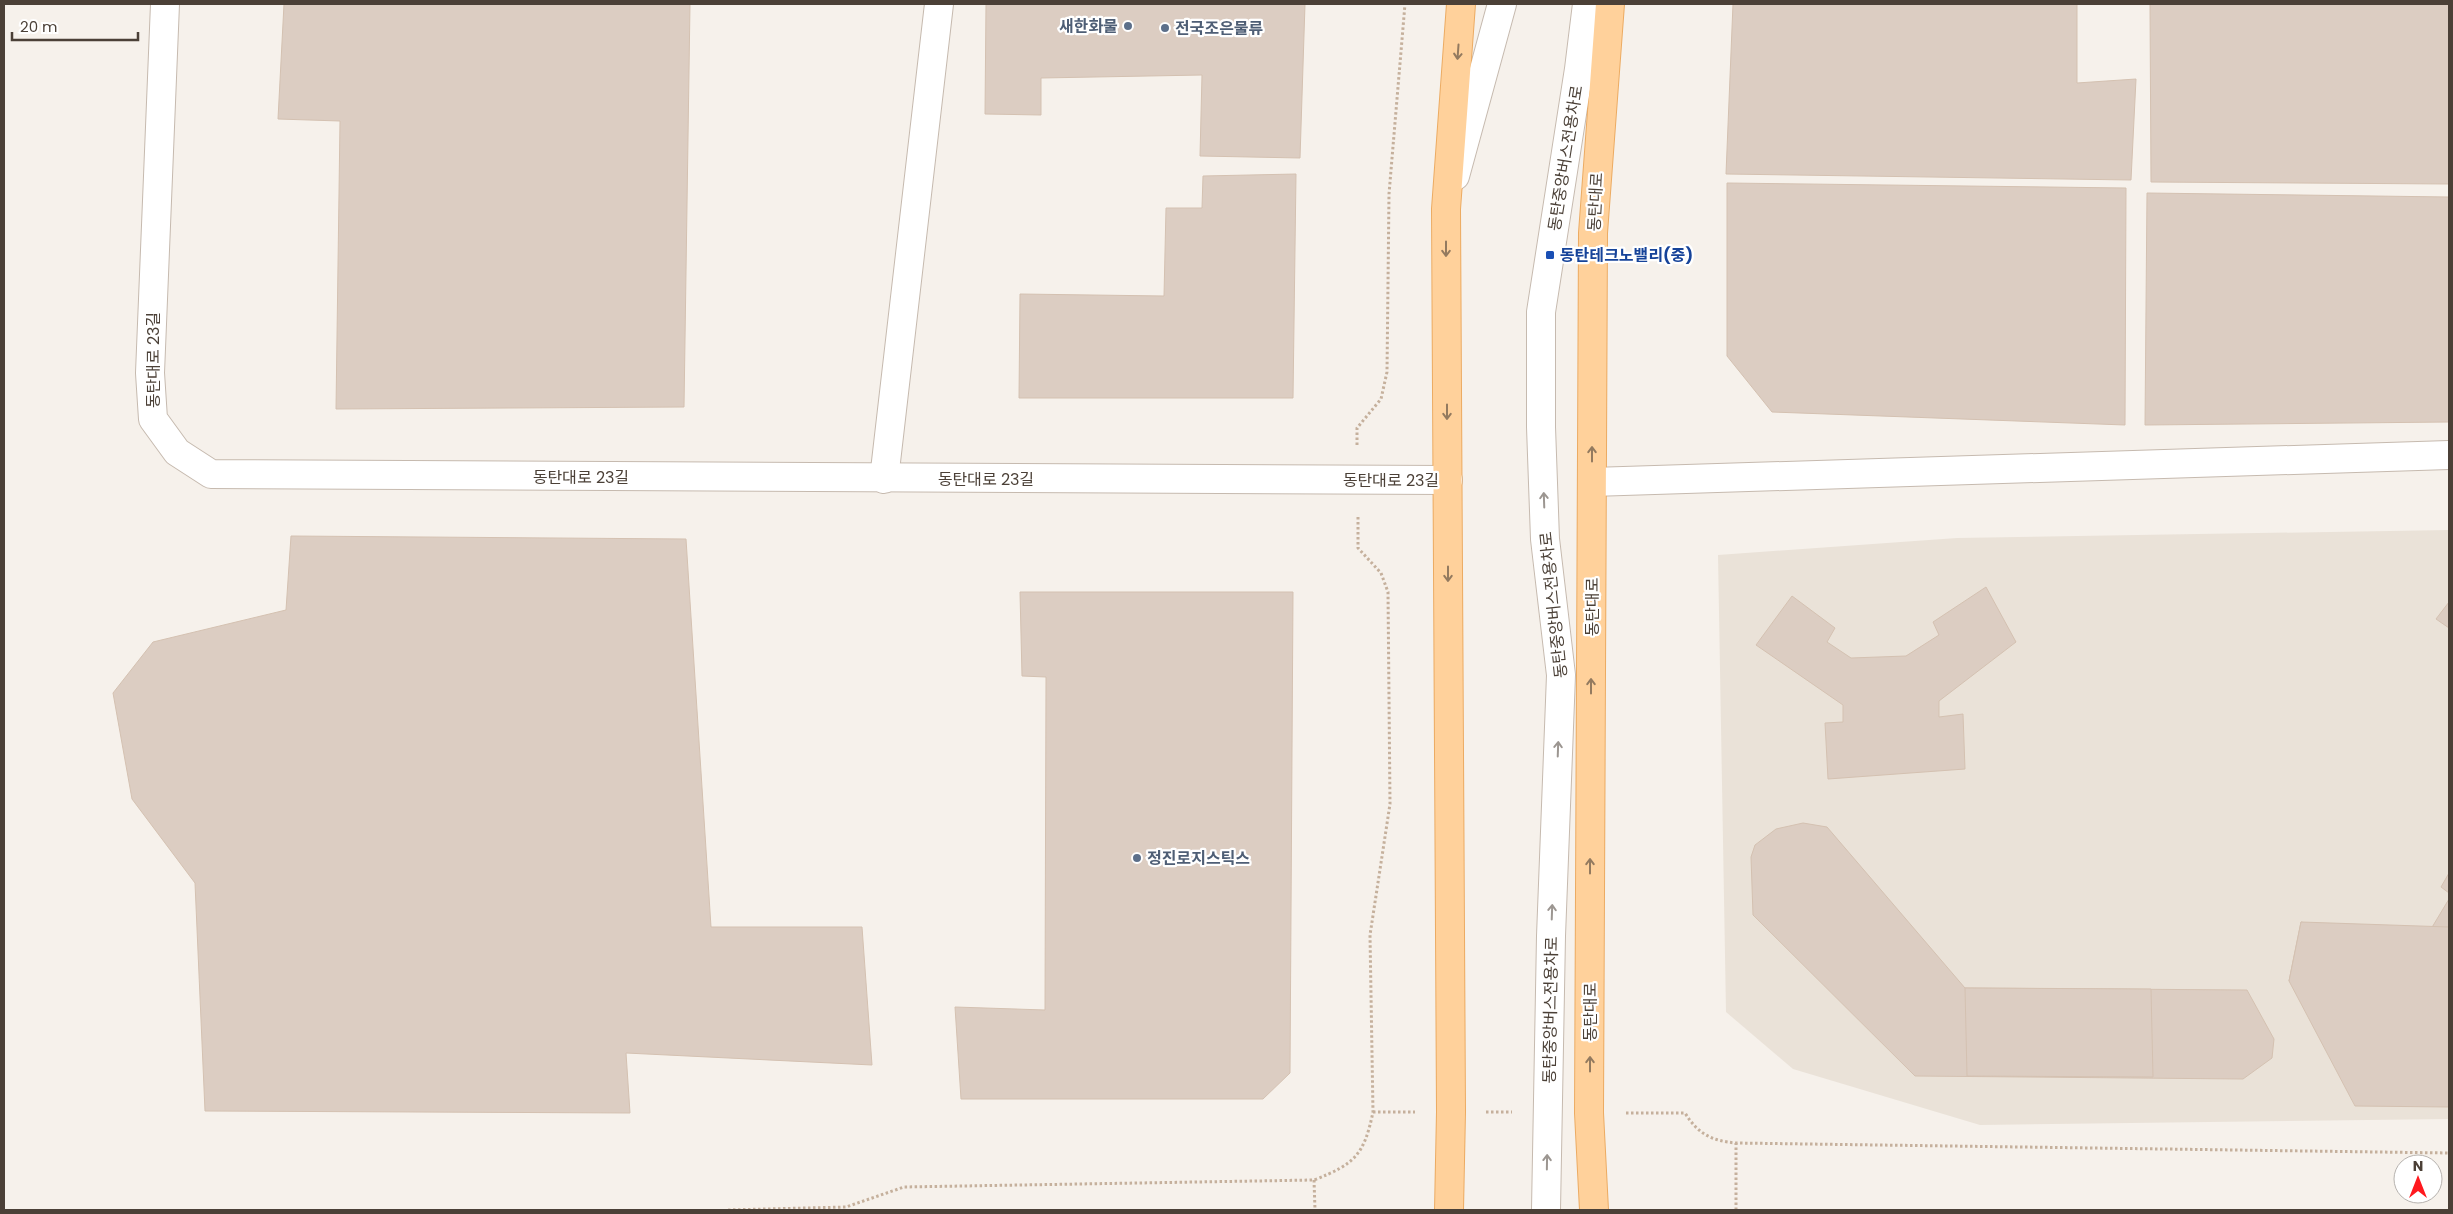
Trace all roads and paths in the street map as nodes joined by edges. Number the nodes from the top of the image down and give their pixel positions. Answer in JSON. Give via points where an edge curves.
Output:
{"nodes":[{"id":1,"x":165,"y":4,"type":"edge"},
{"id":2,"x":939,"y":4,"type":"edge"},
{"id":3,"x":1405,"y":4,"type":"edge"},
{"id":4,"x":1462,"y":4,"type":"edge"},
{"id":5,"x":1502,"y":4,"type":"edge"},
{"id":6,"x":1586,"y":4,"type":"edge"},
{"id":7,"x":1610,"y":4,"type":"edge"},
{"id":8,"x":1446,"y":209,"type":"junction"},
{"id":9,"x":1357,"y":428,"type":"dead end"},
{"id":10,"x":2449,"y":455,"type":"edge"},
{"id":11,"x":884,"y":478,"type":"junction"},
{"id":12,"x":1448,"y":480,"type":"junction"},
{"id":13,"x":1592,"y":482,"type":"junction"},
{"id":14,"x":1358,"y":548,"type":"dead end"},
{"id":15,"x":1685,"y":1113,"type":"dead end"},
{"id":16,"x":1736,"y":1143,"type":"junction"},
{"id":17,"x":2449,"y":1153,"type":"edge"},
{"id":18,"x":1314,"y":1180,"type":"junction"},
{"id":19,"x":728,"y":1210,"type":"edge"},
{"id":20,"x":1314,"y":1210,"type":"edge"},
{"id":21,"x":1449,"y":1210,"type":"edge"},
{"id":22,"x":1546,"y":1210,"type":"edge"},
{"id":23,"x":1594,"y":1210,"type":"edge"},
{"id":24,"x":1736,"y":1210,"type":"edge"}],
"edges":[{"from":1,"to":11,"type":"street","name":"동탄대로 23길","via":[[150,373],[153,418],[176,452],[211,474]]},
{"from":2,"to":11,"type":"street"},
{"from":3,"to":9,"type":"path","via":[[1389,194],[1387,372],[1381,399]]},
{"from":4,"to":8,"type":"main road","one_way":true},
{"from":5,"to":8,"type":"street"},
{"from":22,"to":6,"type":"street","name":"동탄중앙버스전용차로","one_way":true,"via":[[1561,674],[1545,539],[1541,312]]},
{"from":13,"to":7,"type":"main road","name":"동탄대로","one_way":true,"via":[[1593,233]]},
{"from":8,"to":12,"type":"main road","one_way":true},
{"from":10,"to":13,"type":"street"},
{"from":11,"to":12,"type":"street","name":"동탄대로 23길"},
{"from":12,"to":21,"type":"main road","one_way":true},
{"from":23,"to":13,"type":"main road","name":"동탄대로","one_way":true,"via":[[1589,1113]]},
{"from":14,"to":18,"type":"path","via":[[1381,573],[1388,592],[1390,804],[1370,936],[1373,1112],[1367,1140],[1354,1158],[1333,1173]]},
{"from":15,"to":16,"type":"path","via":[[1704,1136],[1719,1142]]},
{"from":16,"to":17,"type":"path"},
{"from":16,"to":24,"type":"path"},
{"from":18,"to":19,"type":"path","via":[[904,1187],[846,1207]]},
{"from":18,"to":20,"type":"path"}]}
